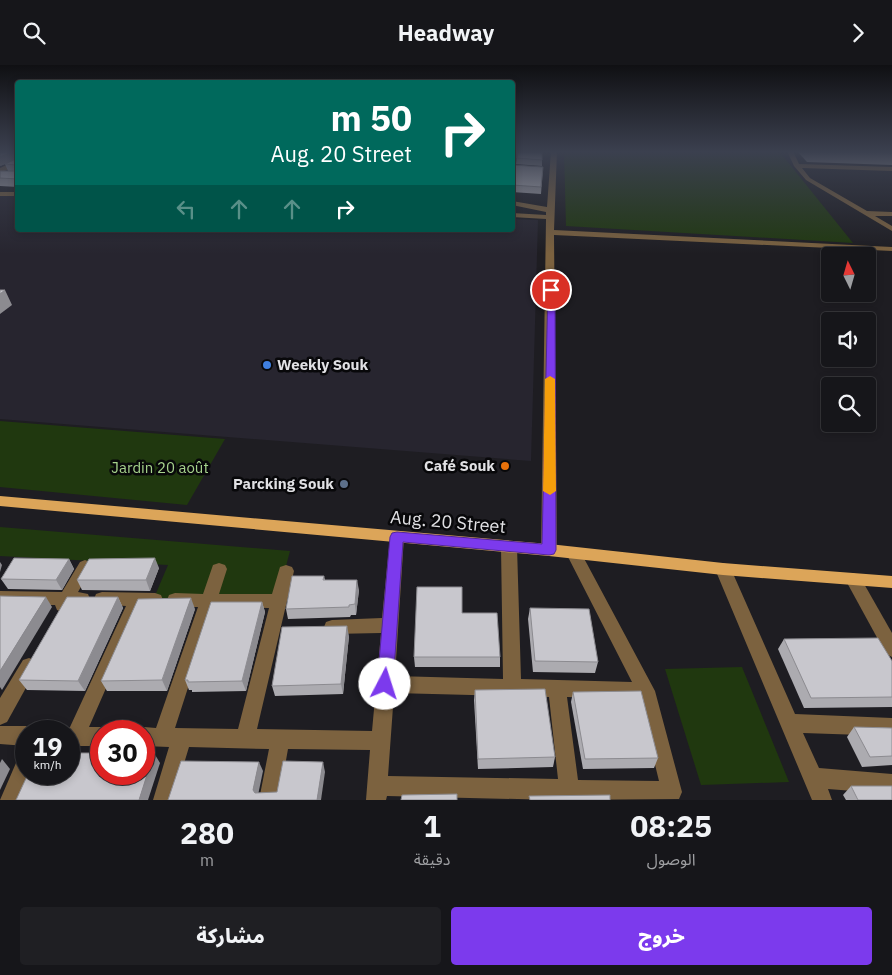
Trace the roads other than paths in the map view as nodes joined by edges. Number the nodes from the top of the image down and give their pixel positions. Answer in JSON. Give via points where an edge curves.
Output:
{"nodes":[{"id":1,"x":549,"y":185,"type":"edge"},
{"id":2,"x":817,"y":185,"type":"edge"},
{"id":3,"x":0,"y":194,"type":"edge"},
{"id":4,"x":15,"y":194,"type":"edge"},
{"id":5,"x":515,"y":204,"type":"edge"},
{"id":6,"x":866,"y":213,"type":"junction"},
{"id":7,"x":550,"y":214,"type":"junction"},
{"id":8,"x":892,"y":214,"type":"edge"},
{"id":9,"x":515,"y":215,"type":"edge"},
{"id":10,"x":892,"y":229,"type":"edge"},
{"id":11,"x":551,"y":231,"type":"junction"},
{"id":12,"x":892,"y":249,"type":"edge"},
{"id":13,"x":0,"y":501,"type":"edge"},
{"id":14,"x":397,"y":537,"type":"junction"},
{"id":15,"x":509,"y":547,"type":"junction"},
{"id":16,"x":549,"y":550,"type":"junction"},
{"id":17,"x":574,"y":553,"type":"junction"},
{"id":18,"x":87,"y":564,"type":"edge"},
{"id":19,"x":220,"y":569,"type":"dead end"},
{"id":20,"x":723,"y":569,"type":"junction"},
{"id":21,"x":286,"y":571,"type":"dead end"},
{"id":22,"x":853,"y":579,"type":"junction"},
{"id":23,"x":892,"y":582,"type":"edge"},
{"id":24,"x":0,"y":598,"type":"edge"},
{"id":25,"x":67,"y":599,"type":"junction"},
{"id":26,"x":137,"y":599,"type":"junction"},
{"id":27,"x":209,"y":600,"type":"junction"},
{"id":28,"x":278,"y":601,"type":"junction"},
{"id":29,"x":57,"y":615,"type":"edge"},
{"id":30,"x":390,"y":625,"type":"junction"},
{"id":31,"x":311,"y":628,"type":"edge"},
{"id":32,"x":272,"y":629,"type":"junction"},
{"id":33,"x":291,"y":629,"type":"edge"},
{"id":34,"x":38,"y":649,"type":"edge"},
{"id":35,"x":892,"y":649,"type":"edge"},
{"id":36,"x":385,"y":684,"type":"junction"},
{"id":37,"x":512,"y":687,"type":"junction"},
{"id":38,"x":557,"y":688,"type":"junction"},
{"id":39,"x":646,"y":691,"type":"junction"},
{"id":40,"x":0,"y":716,"type":"edge"},
{"id":41,"x":80,"y":720,"type":"edge"},
{"id":42,"x":789,"y":723,"type":"junction"},
{"id":43,"x":892,"y":727,"type":"edge"},
{"id":44,"x":0,"y":735,"type":"edge"},
{"id":45,"x":15,"y":735,"type":"edge"},
{"id":46,"x":162,"y":738,"type":"edge"},
{"id":47,"x":245,"y":739,"type":"junction"},
{"id":48,"x":280,"y":740,"type":"junction"},
{"id":49,"x":380,"y":741,"type":"junction"},
{"id":50,"x":813,"y":778,"type":"junction"},
{"id":51,"x":892,"y":784,"type":"edge"},
{"id":52,"x":16,"y":785,"type":"edge"},
{"id":53,"x":569,"y":790,"type":"junction"},
{"id":54,"x":377,"y":793,"type":"edge"},
{"id":55,"x":509,"y":794,"type":"edge"},
{"id":56,"x":635,"y":796,"type":"edge"},
{"id":57,"x":9,"y":800,"type":"edge"},
{"id":58,"x":163,"y":800,"type":"edge"},
{"id":59,"x":269,"y":800,"type":"edge"},
{"id":60,"x":822,"y":800,"type":"edge"}],
"edges":[{"from":1,"to":7,"type":"street"},
{"from":2,"to":6,"type":"street"},
{"from":3,"to":4,"type":"street"},
{"from":5,"to":7,"type":"street"},
{"from":6,"to":8,"type":"street"},
{"from":6,"to":10,"type":"street"},
{"from":7,"to":9,"type":"street"},
{"from":7,"to":11,"type":"street"},
{"from":11,"to":12,"type":"street"},
{"from":11,"to":16,"type":"street"},
{"from":13,"to":14,"type":"main road","name":"Aug. 20 Street"},
{"from":14,"to":15,"type":"main road","name":"Aug. 20 Street"},
{"from":14,"to":30,"type":"street"},
{"from":15,"to":16,"type":"main road","name":"Aug. 20 Street"},
{"from":15,"to":37,"type":"street"},
{"from":16,"to":17,"type":"main road","name":"Aug. 20 Street"},
{"from":17,"to":20,"type":"main road","name":"Aug. 20 Street"},
{"from":17,"to":39,"type":"street"},
{"from":18,"to":25,"type":"street"},
{"from":19,"to":27,"type":"street"},
{"from":20,"to":22,"type":"main road","name":"Aug. 20 Street"},
{"from":20,"to":42,"type":"street"},
{"from":21,"to":28,"type":"street"},
{"from":22,"to":23,"type":"main road","name":"Aug. 20 Street"},
{"from":22,"to":35,"type":"street"},
{"from":24,"to":25,"type":"street"},
{"from":25,"to":26,"type":"street"},
{"from":25,"to":29,"type":"street"},
{"from":26,"to":27,"type":"street"},
{"from":26,"to":41,"type":"street"},
{"from":27,"to":28,"type":"street"},
{"from":27,"to":46,"type":"street"},
{"from":28,"to":32,"type":"street"},
{"from":30,"to":31,"type":"street"},
{"from":30,"to":36,"type":"street"},
{"from":32,"to":33,"type":"street"},
{"from":32,"to":47,"type":"street"},
{"from":34,"to":40,"type":"street"},
{"from":36,"to":37,"type":"street"},
{"from":36,"to":49,"type":"street"},
{"from":37,"to":38,"type":"street"},
{"from":38,"to":39,"type":"street"},
{"from":38,"to":53,"type":"street"},
{"from":39,"to":56,"type":"street","via":[[672,792]]},
{"from":42,"to":43,"type":"street"},
{"from":42,"to":50,"type":"street"},
{"from":44,"to":45,"type":"street"},
{"from":46,"to":47,"type":"street"},
{"from":46,"to":58,"type":"street"},
{"from":47,"to":48,"type":"street"},
{"from":48,"to":49,"type":"street"},
{"from":48,"to":59,"type":"street"},
{"from":49,"to":54,"type":"street"},
{"from":50,"to":51,"type":"street"},
{"from":50,"to":60,"type":"street"},
{"from":52,"to":57,"type":"street"},
{"from":53,"to":55,"type":"street"},
{"from":53,"to":56,"type":"street"},
{"from":54,"to":55,"type":"street"}]}
